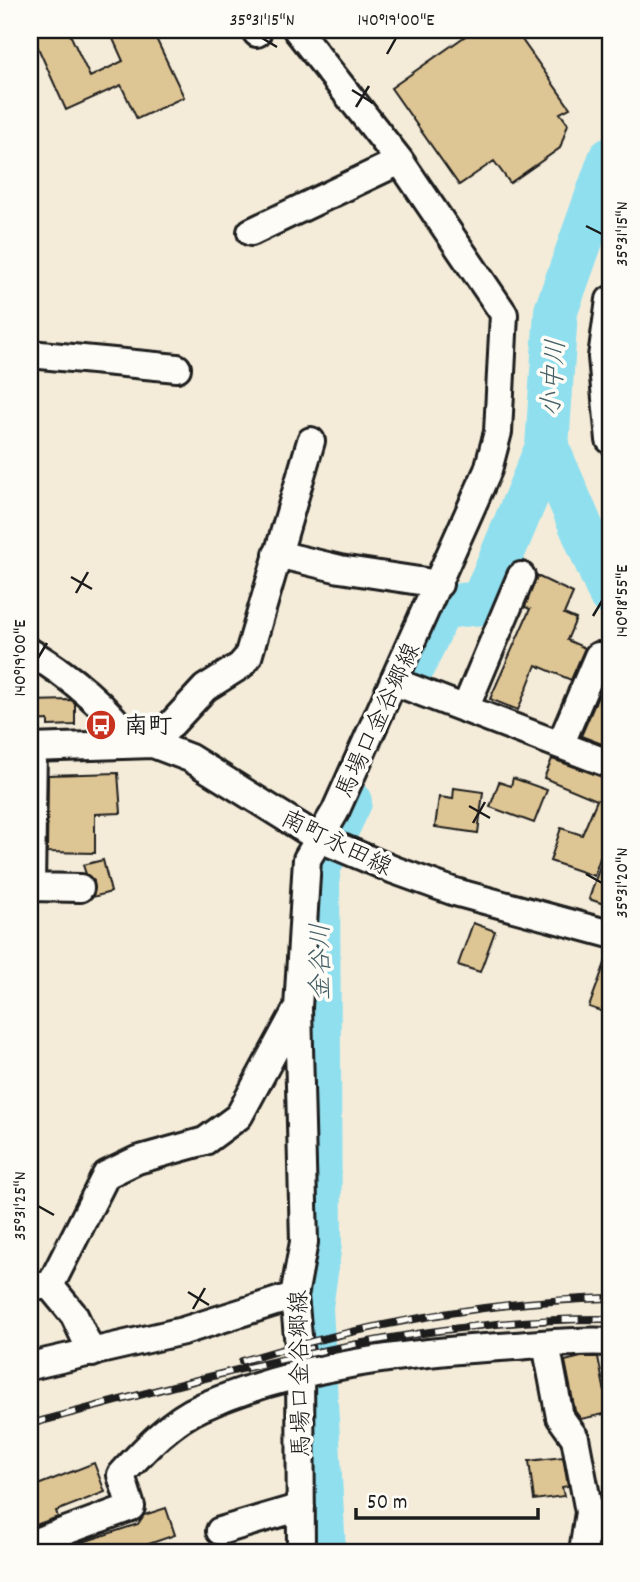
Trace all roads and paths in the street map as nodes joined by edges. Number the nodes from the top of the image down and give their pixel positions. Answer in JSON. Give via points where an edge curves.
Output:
{"nodes":[{"id":1,"x":297,"y":30,"type":"edge"},
{"id":2,"x":400,"y":161,"type":"junction"},
{"id":3,"x":251,"y":232,"type":"dead end"},
{"id":4,"x":610,"y":300,"type":"edge"},
{"id":5,"x":30,"y":354,"type":"edge"},
{"id":6,"x":177,"y":368,"type":"dead end"},
{"id":7,"x":610,"y":439,"type":"edge"},
{"id":8,"x":311,"y":441,"type":"dead end"},
{"id":9,"x":277,"y":554,"type":"junction"},
{"id":10,"x":521,"y":576,"type":"dead end"},
{"id":11,"x":439,"y":584,"type":"junction"},
{"id":12,"x":30,"y":652,"type":"edge"},
{"id":13,"x":598,"y":656,"type":"dead end"},
{"id":14,"x":395,"y":682,"type":"junction"},
{"id":15,"x":465,"y":709,"type":"junction"},
{"id":16,"x":561,"y":743,"type":"junction"},
{"id":17,"x":143,"y":744,"type":"junction"},
{"id":18,"x":31,"y":748,"type":"edge"},
{"id":19,"x":610,"y":764,"type":"edge"},
{"id":20,"x":318,"y":838,"type":"junction"},
{"id":21,"x":80,"y":888,"type":"dead end"},
{"id":22,"x":610,"y":934,"type":"edge"},
{"id":23,"x":298,"y":1008,"type":"junction"},
{"id":24,"x":40,"y":1286,"type":"edge"},
{"id":25,"x":294,"y":1296,"type":"junction"},
{"id":26,"x":610,"y":1342,"type":"edge"},
{"id":27,"x":546,"y":1344,"type":"junction"},
{"id":28,"x":92,"y":1353,"type":"junction"},
{"id":29,"x":30,"y":1366,"type":"edge"},
{"id":30,"x":300,"y":1375,"type":"junction"},
{"id":31,"x":301,"y":1507,"type":"junction"},
{"id":32,"x":220,"y":1531,"type":"dead end"},
{"id":33,"x":30,"y":1544,"type":"edge"},
{"id":34,"x":301,"y":1552,"type":"edge"},
{"id":35,"x":583,"y":1552,"type":"edge"}],
"edges":[{"from":1,"to":2,"type":"street"},
{"from":2,"to":3,"type":"street"},
{"from":2,"to":11,"type":"street","name":"馬場口金谷郷線","via":[[504,314],[498,432],[488,470]]},
{"from":4,"to":7,"type":"street","via":[[602,357]]},
{"from":5,"to":6,"type":"street"},
{"from":8,"to":9,"type":"street"},
{"from":9,"to":11,"type":"street"},
{"from":9,"to":17,"type":"street","via":[[248,657],[205,688]]},
{"from":10,"to":15,"type":"street"},
{"from":11,"to":14,"type":"street","name":"馬場口金谷郷線"},
{"from":12,"to":17,"type":"street","via":[[60,671]]},
{"from":13,"to":16,"type":"street"},
{"from":14,"to":15,"type":"street"},
{"from":14,"to":20,"type":"street","name":"馬場口金谷郷線","via":[[335,812]]},
{"from":15,"to":16,"type":"street"},
{"from":16,"to":19,"type":"street"},
{"from":17,"to":18,"type":"street","name":"南町永田線"},
{"from":17,"to":20,"type":"street","name":"南町永田線","via":[[190,758]]},
{"from":18,"to":21,"type":"street","via":[[31,887]]},
{"from":20,"to":22,"type":"street","name":"南町永田線","via":[[455,892]]},
{"from":20,"to":23,"type":"street","name":"馬場口金谷郷線","via":[[307,859]]},
{"from":23,"to":24,"type":"street","via":[[239,1115],[205,1141],[137,1160],[106,1175]]},
{"from":23,"to":25,"type":"street","name":"馬場口金谷郷線","via":[[304,1241]]},
{"from":24,"to":28,"type":"street","via":[[74,1315]]},
{"from":25,"to":28,"type":"street","via":[[183,1331]]},
{"from":25,"to":30,"type":"street","name":"馬場口金谷郷線"},
{"from":26,"to":27,"type":"street"},
{"from":27,"to":30,"type":"street","via":[[463,1349]]},
{"from":27,"to":35,"type":"street","via":[[560,1417],[575,1438],[589,1512]]},
{"from":28,"to":29,"type":"street"},
{"from":30,"to":31,"type":"street","name":"馬場口金谷郷線"},
{"from":30,"to":33,"type":"street","via":[[200,1408],[152,1441],[121,1475],[131,1507]]},
{"from":31,"to":32,"type":"street"},
{"from":31,"to":34,"type":"street","name":"馬場口金谷郷線"}]}
